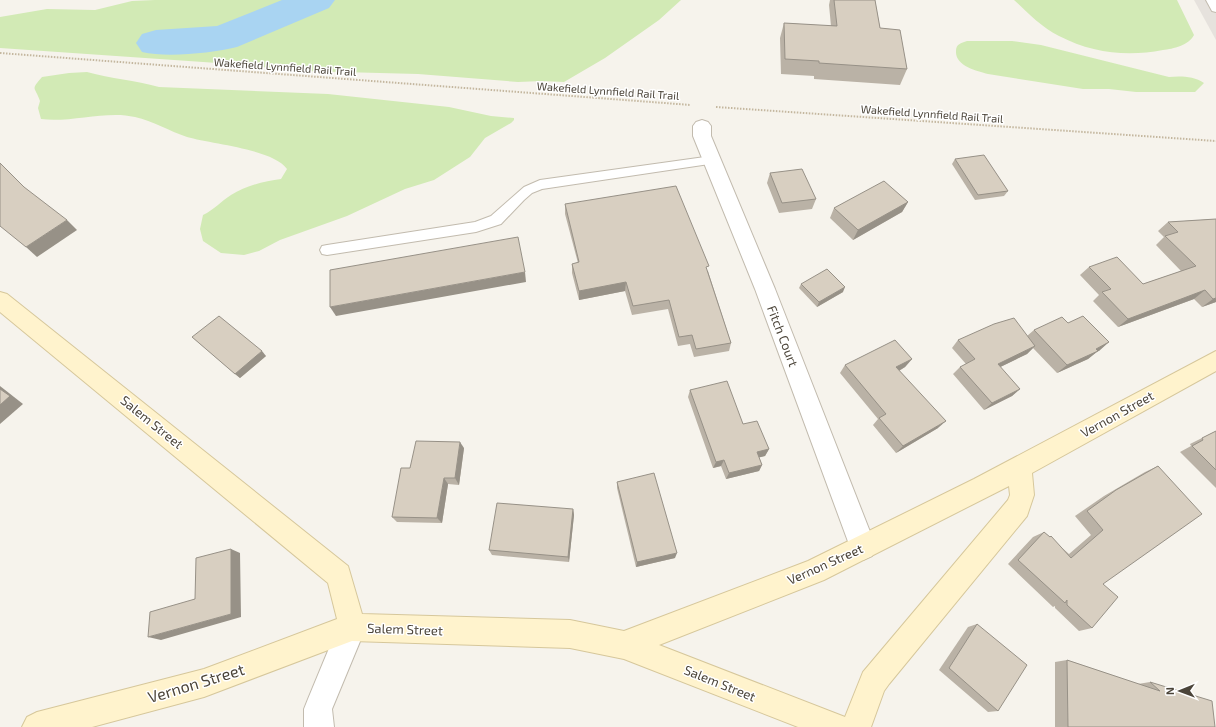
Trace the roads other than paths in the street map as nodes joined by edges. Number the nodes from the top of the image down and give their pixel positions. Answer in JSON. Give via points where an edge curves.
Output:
{"nodes":[{"id":1,"x":1212,"y":0,"type":"edge"},
{"id":2,"x":1216,"y":9,"type":"edge"},
{"id":3,"x":706,"y":116,"type":"road end"},
{"id":4,"x":712,"y":160,"type":"junction"},
{"id":5,"x":328,"y":250,"type":"dead end"},
{"id":6,"x":0,"y":300,"type":"edge"},
{"id":7,"x":1216,"y":360,"type":"edge"},
{"id":8,"x":1019,"y":467,"type":"junction"},
{"id":9,"x":863,"y":548,"type":"junction"},
{"id":10,"x":352,"y":627,"type":"junction"},
{"id":11,"x":624,"y":645,"type":"junction"},
{"id":12,"x":37,"y":727,"type":"edge"},
{"id":13,"x":319,"y":727,"type":"edge"},
{"id":14,"x":835,"y":727,"type":"edge"},
{"id":15,"x":856,"y":727,"type":"edge"}],
"edges":[{"from":1,"to":2,"type":"lane"},
{"from":3,"to":4,"type":"street","name":"Fitch Court","via":[[702,136]]},
{"from":4,"to":5,"type":"lane","via":[[540,185],[528,190],[489,224]]},
{"from":4,"to":9,"type":"street","name":"Fitch Court","via":[[764,288]]},
{"from":6,"to":10,"type":"main road","name":"Salem Street","via":[[339,575]]},
{"from":7,"to":8,"type":"main road","name":"Vernon Street"},
{"from":8,"to":9,"type":"main road","name":"Vernon Street"},
{"from":8,"to":15,"type":"main road","via":[[1022,495],[1018,507],[873,682]]},
{"from":9,"to":11,"type":"main road","name":"Vernon Street","via":[[815,571]]},
{"from":10,"to":11,"type":"main road","name":"Salem Street","via":[[570,634]]},
{"from":10,"to":12,"type":"main road","name":"Vernon Street","via":[[204,683]]},
{"from":10,"to":13,"type":"street","via":[[318,709]]},
{"from":11,"to":14,"type":"main road","name":"Salem Street"}]}
